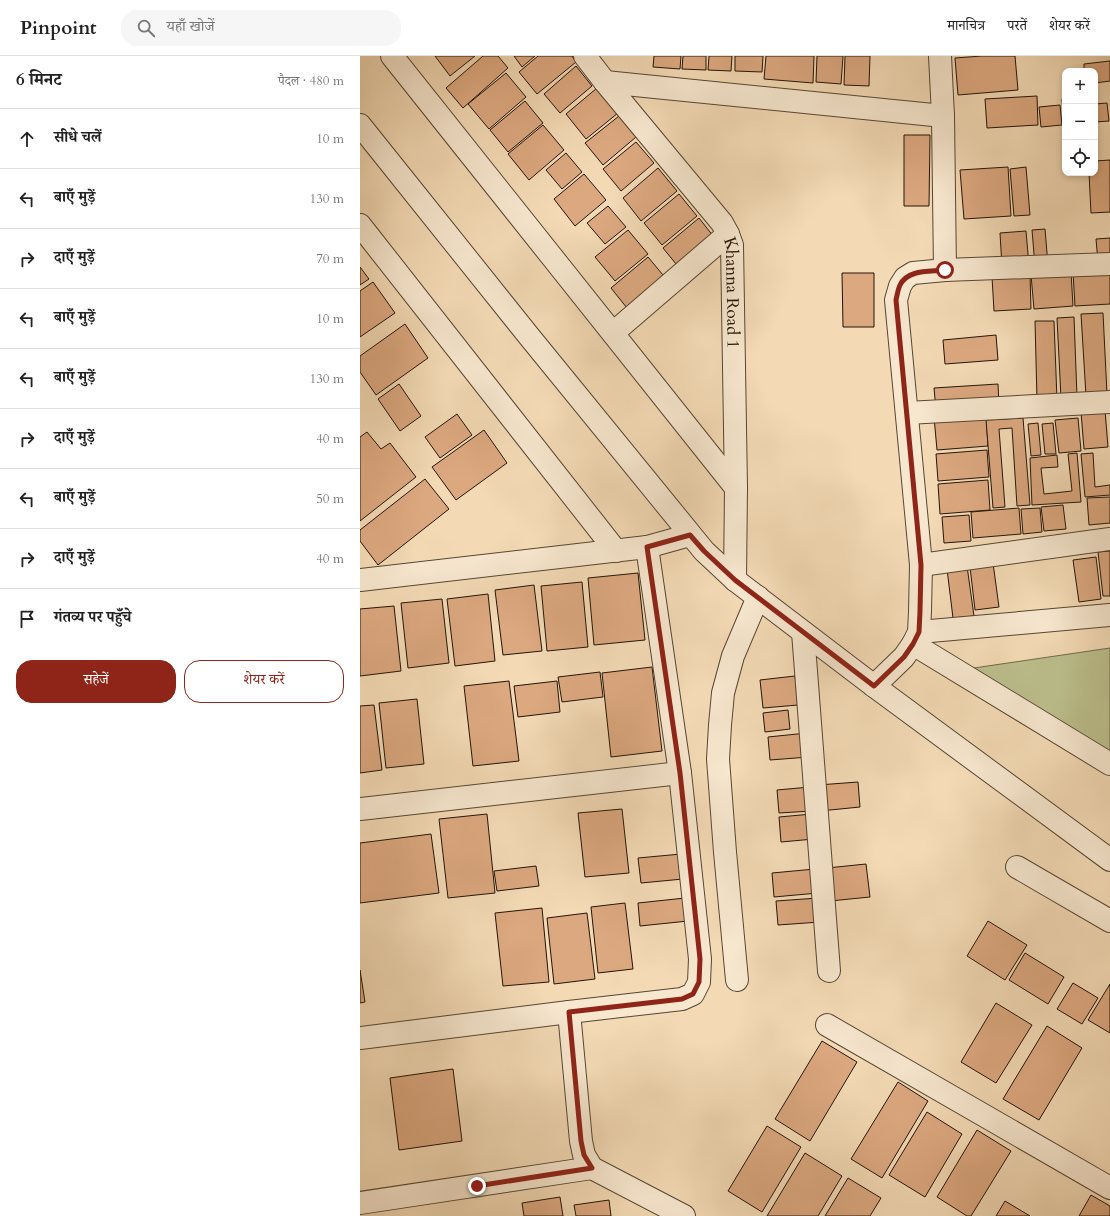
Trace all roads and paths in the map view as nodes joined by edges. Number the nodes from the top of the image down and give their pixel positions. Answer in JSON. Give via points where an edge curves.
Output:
{"nodes":[{"id":1,"x":392,"y":56,"type":"edge"},
{"id":2,"x":585,"y":56,"type":"edge"},
{"id":3,"x":940,"y":56,"type":"edge"},
{"id":4,"x":605,"y":82,"type":"junction"},
{"id":5,"x":942,"y":116,"type":"junction"},
{"id":6,"x":360,"y":125,"type":"edge"},
{"id":7,"x":360,"y":225,"type":"edge"},
{"id":8,"x":728,"y":234,"type":"junction"},
{"id":9,"x":1110,"y":264,"type":"edge"},
{"id":10,"x":945,"y":270,"type":"junction"},
{"id":11,"x":613,"y":333,"type":"junction"},
{"id":12,"x":1110,"y":402,"type":"edge"},
{"id":13,"x":907,"y":413,"type":"junction"},
{"id":14,"x":736,"y":488,"type":"junction"},
{"id":15,"x":690,"y":535,"type":"junction"},
{"id":16,"x":1110,"y":539,"type":"edge"},
{"id":17,"x":647,"y":547,"type":"junction"},
{"id":18,"x":616,"y":550,"type":"junction"},
{"id":19,"x":921,"y":565,"type":"junction"},
{"id":20,"x":360,"y":580,"type":"edge"},
{"id":21,"x":735,"y":580,"type":"junction"},
{"id":22,"x":758,"y":597,"type":"junction"},
{"id":23,"x":1110,"y":615,"type":"edge"},
{"id":24,"x":803,"y":632,"type":"junction"},
{"id":25,"x":916,"y":638,"type":"junction"},
{"id":26,"x":874,"y":686,"type":"junction"},
{"id":27,"x":1110,"y":764,"type":"edge"},
{"id":28,"x":680,"y":773,"type":"junction"},
{"id":29,"x":360,"y":809,"type":"edge"},
{"id":30,"x":1110,"y":860,"type":"edge"},
{"id":31,"x":1017,"y":867,"type":"dead end"},
{"id":32,"x":1110,"y":920,"type":"edge"},
{"id":33,"x":829,"y":971,"type":"dead end"},
{"id":34,"x":737,"y":980,"type":"dead end"},
{"id":35,"x":569,"y":1012,"type":"junction"},
{"id":36,"x":827,"y":1025,"type":"dead end"},
{"id":37,"x":360,"y":1038,"type":"edge"},
{"id":38,"x":592,"y":1168,"type":"junction"},
{"id":39,"x":1110,"y":1188,"type":"edge"},
{"id":40,"x":360,"y":1203,"type":"edge"},
{"id":41,"x":684,"y":1216,"type":"edge"}],
"edges":[{"from":1,"to":11,"type":"street"},
{"from":2,"to":4,"type":"street","name":"Khanna Road 1"},
{"from":3,"to":5,"type":"street"},
{"from":4,"to":5,"type":"street"},
{"from":4,"to":8,"type":"street","name":"Khanna Road 1","via":[[722,223]]},
{"from":5,"to":10,"type":"street"},
{"from":6,"to":15,"type":"street"},
{"from":7,"to":18,"type":"street"},
{"from":8,"to":11,"type":"street"},
{"from":8,"to":14,"type":"street","name":"Khanna Road 1","via":[[732,245]]},
{"from":9,"to":10,"type":"street"},
{"from":10,"to":13,"type":"street","via":[[913,273],[905,278],[896,300]]},
{"from":11,"to":14,"type":"street"},
{"from":12,"to":13,"type":"street"},
{"from":13,"to":19,"type":"street"},
{"from":14,"to":21,"type":"street","name":"Khanna Road 1"},
{"from":15,"to":17,"type":"street"},
{"from":15,"to":21,"type":"street"},
{"from":16,"to":19,"type":"street"},
{"from":17,"to":18,"type":"street"},
{"from":17,"to":28,"type":"street"},
{"from":18,"to":20,"type":"street"},
{"from":19,"to":25,"type":"street","via":[[920,611]]},
{"from":21,"to":22,"type":"street"},
{"from":22,"to":24,"type":"street"},
{"from":22,"to":34,"type":"street","via":[[733,656],[723,693],[718,759]]},
{"from":23,"to":25,"type":"street"},
{"from":24,"to":26,"type":"street"},
{"from":24,"to":33,"type":"street"},
{"from":25,"to":26,"type":"street","via":[[904,657]]},
{"from":25,"to":27,"type":"street"},
{"from":26,"to":30,"type":"street"},
{"from":28,"to":29,"type":"street"},
{"from":28,"to":35,"type":"street","via":[[700,959],[699,982],[693,994],[682,999]]},
{"from":31,"to":32,"type":"street"},
{"from":35,"to":37,"type":"street"},
{"from":35,"to":38,"type":"street","via":[[581,1141],[584,1155]]},
{"from":36,"to":39,"type":"street"},
{"from":38,"to":40,"type":"street"},
{"from":38,"to":41,"type":"street"}]}
